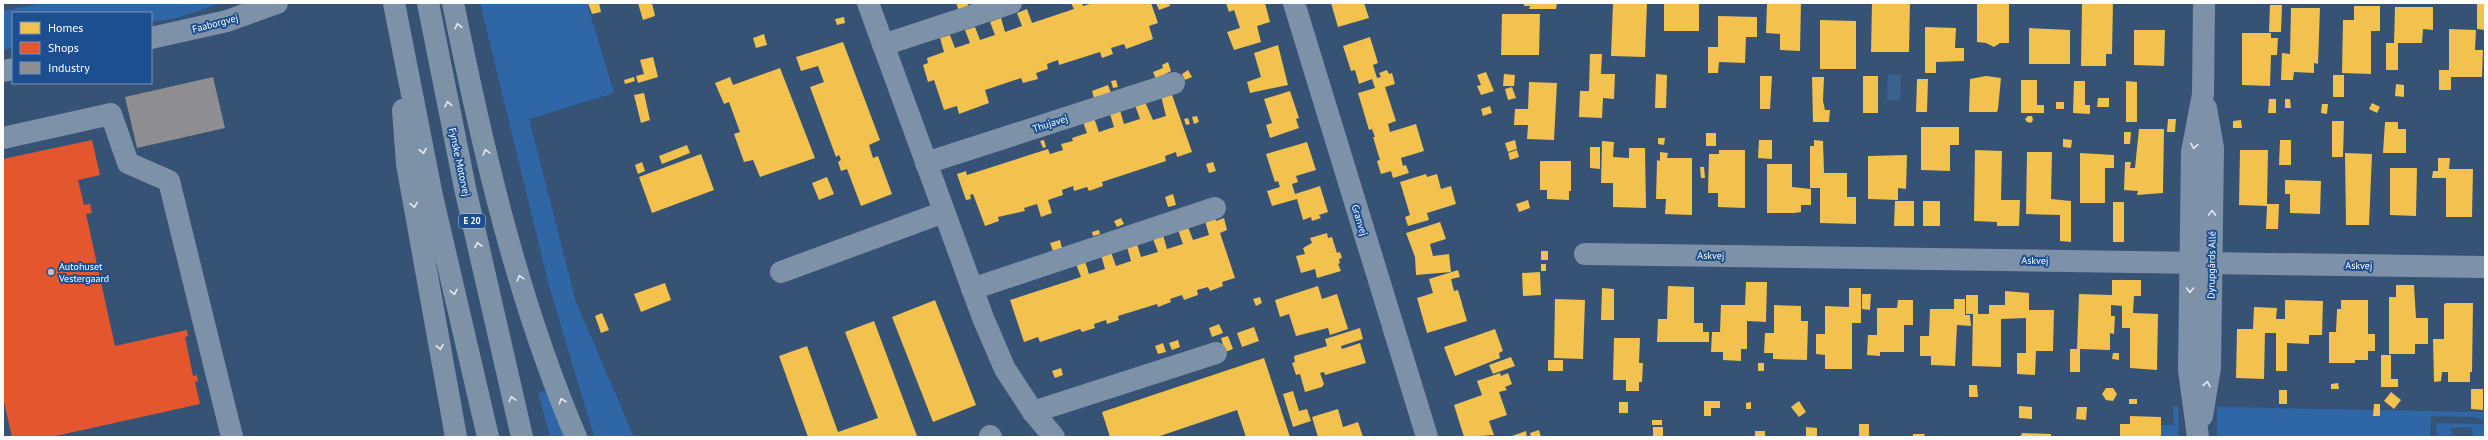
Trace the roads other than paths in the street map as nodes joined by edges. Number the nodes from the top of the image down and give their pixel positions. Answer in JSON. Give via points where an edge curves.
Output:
{"nodes":[{"id":1,"x":277,"y":3,"type":"edge"},
{"id":2,"x":428,"y":3,"type":"edge"},
{"id":3,"x":453,"y":3,"type":"edge"},
{"id":4,"x":868,"y":3,"type":"edge"},
{"id":5,"x":1012,"y":3,"type":"edge"},
{"id":6,"x":1294,"y":3,"type":"edge"},
{"id":7,"x":2204,"y":3,"type":"edge"},
{"id":8,"x":395,"y":8,"type":"edge"},
{"id":9,"x":152,"y":38,"type":"edge"},
{"id":10,"x":883,"y":46,"type":"junction"},
{"id":11,"x":1174,"y":82,"type":"dead end"},
{"id":12,"x":3,"y":138,"type":"edge"},
{"id":13,"x":926,"y":163,"type":"junction"},
{"id":14,"x":1215,"y":208,"type":"dead end"},
{"id":15,"x":944,"y":212,"type":"junction"},
{"id":16,"x":1585,"y":254,"type":"dead end"},
{"id":17,"x":2201,"y":262,"type":"junction"},
{"id":18,"x":2485,"y":268,"type":"edge"},
{"id":19,"x":781,"y":272,"type":"dead end"},
{"id":20,"x":972,"y":288,"type":"junction"},
{"id":21,"x":1216,"y":353,"type":"dead end"},
{"id":22,"x":1033,"y":412,"type":"junction"},
{"id":23,"x":232,"y":437,"type":"edge"},
{"id":24,"x":456,"y":437,"type":"edge"},
{"id":25,"x":488,"y":437,"type":"edge"},
{"id":26,"x":522,"y":437,"type":"edge"},
{"id":27,"x":576,"y":437,"type":"edge"},
{"id":28,"x":1054,"y":437,"type":"edge"},
{"id":29,"x":1427,"y":437,"type":"edge"},
{"id":30,"x":2198,"y":437,"type":"edge"}],
"edges":[{"from":1,"to":9,"type":"street","name":"Faaborgvej","via":[[227,21]]},
{"from":26,"to":2,"type":"highway","name":"Fynske Motorvej","number":"E 20","one_way":true,"via":[[465,188]]},
{"from":27,"to":3,"type":"highway","one_way":true,"via":[[519,278],[476,118]]},
{"from":4,"to":10,"type":"street"},
{"from":5,"to":10,"type":"street"},
{"from":6,"to":29,"type":"street","name":"Granvej"},
{"from":7,"to":17,"type":"street","name":"Dyrupgårds Allé","via":[[2203,94],[2192,152]]},
{"from":8,"to":24,"type":"highway","one_way":true,"via":[[407,164]]},
{"from":8,"to":25,"type":"highway","one_way":true,"via":[[432,196]]},
{"from":10,"to":13,"type":"street"},
{"from":11,"to":13,"type":"street","name":"Thujavej"},
{"from":12,"to":23,"type":"street","via":[[111,114],[128,162],[169,181]]},
{"from":13,"to":15,"type":"street"},
{"from":14,"to":20,"type":"street"},
{"from":15,"to":19,"type":"street"},
{"from":15,"to":20,"type":"street"},
{"from":16,"to":17,"type":"street","name":"Askvej"},
{"from":17,"to":18,"type":"street","name":"Askvej"},
{"from":17,"to":30,"type":"street","name":"Dyrupgårds Allé","via":[[2210,368]]},
{"from":20,"to":22,"type":"street","via":[[1005,369]]},
{"from":21,"to":22,"type":"street"},
{"from":22,"to":28,"type":"street"}]}
